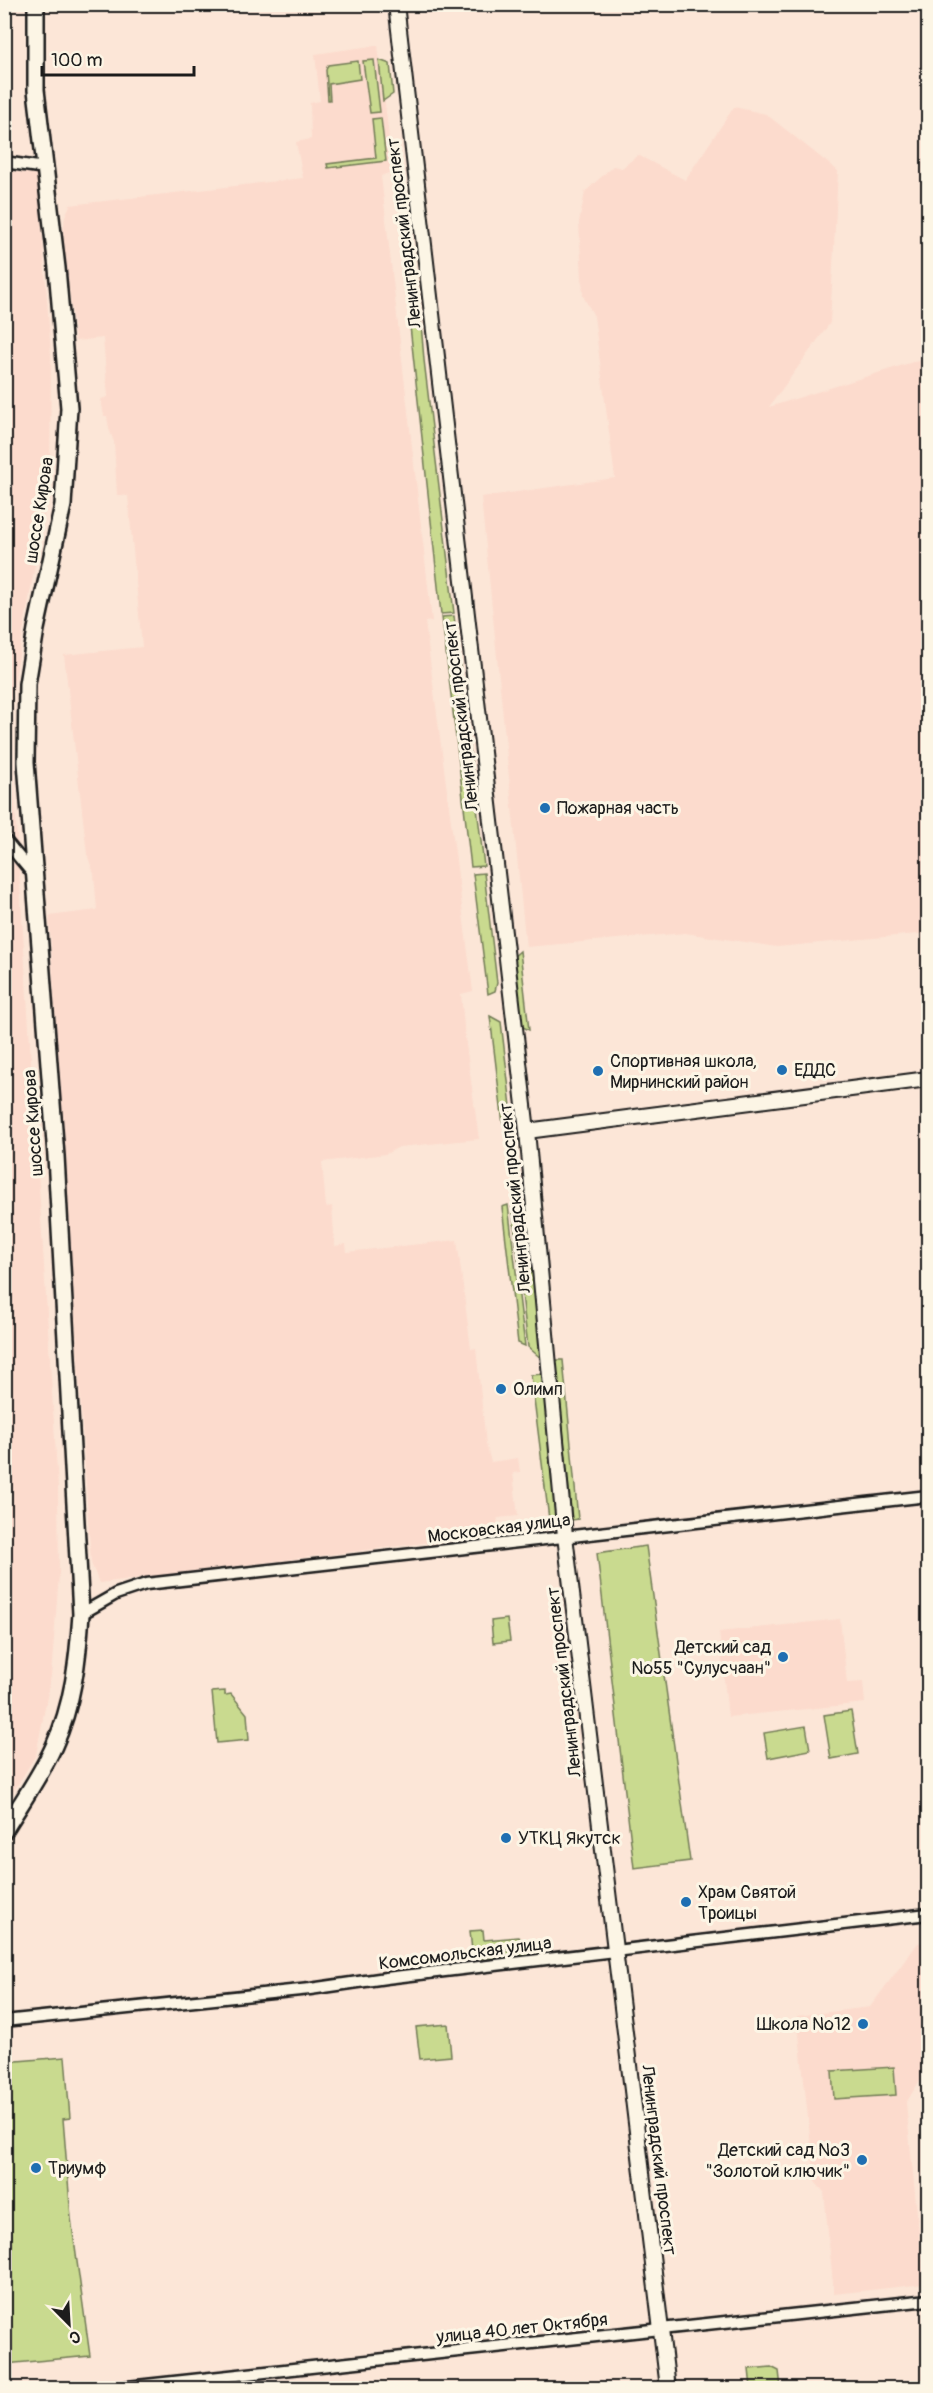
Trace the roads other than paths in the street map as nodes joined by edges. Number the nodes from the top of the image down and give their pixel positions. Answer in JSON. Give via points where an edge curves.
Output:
{"nodes":[{"id":1,"x":36,"y":4,"type":"edge"},
{"id":2,"x":396,"y":4,"type":"edge"},
{"id":3,"x":4,"y":162,"type":"edge"},
{"id":4,"x":45,"y":168,"type":"junction"},
{"id":5,"x":4,"y":839,"type":"edge"},
{"id":6,"x":33,"y":874,"type":"junction"},
{"id":7,"x":928,"y":1079,"type":"edge"},
{"id":8,"x":527,"y":1131,"type":"junction"},
{"id":9,"x":928,"y":1496,"type":"edge"},
{"id":10,"x":565,"y":1536,"type":"junction"},
{"id":11,"x":81,"y":1614,"type":"junction"},
{"id":12,"x":4,"y":1831,"type":"edge"},
{"id":13,"x":928,"y":1914,"type":"edge"},
{"id":14,"x":615,"y":1952,"type":"junction"},
{"id":15,"x":4,"y":2020,"type":"edge"},
{"id":16,"x":928,"y":2300,"type":"edge"},
{"id":17,"x":662,"y":2329,"type":"junction"},
{"id":18,"x":118,"y":2388,"type":"edge"},
{"id":19,"x":668,"y":2388,"type":"edge"}],
"edges":[{"from":1,"to":4,"type":"main road","name":"шоссе Кирова","via":[[36,90]]},
{"from":2,"to":8,"type":"main road","name":"Ленинградский проспект"},
{"from":3,"to":4,"type":"street"},
{"from":4,"to":6,"type":"main road","name":"шоссе Кирова","via":[[69,408],[63,505],[27,684],[26,762]]},
{"from":5,"to":6,"type":"street"},
{"from":6,"to":11,"type":"main road","name":"шоссе Кирова","via":[[56,1156]]},
{"from":7,"to":8,"type":"main road"},
{"from":8,"to":10,"type":"main road","name":"Ленинградский проспект"},
{"from":9,"to":10,"type":"street","name":"Московская улица"},
{"from":10,"to":11,"type":"street","name":"Московская улица","via":[[146,1584],[116,1594]]},
{"from":10,"to":14,"type":"main road","name":"Ленинградский проспект"},
{"from":11,"to":12,"type":"main road","name":"шоссе Кирова","via":[[75,1676],[61,1730]]},
{"from":13,"to":14,"type":"street","name":"Комсомольская улица"},
{"from":14,"to":15,"type":"street","name":"Комсомольская улица","via":[[310,1989]]},
{"from":14,"to":17,"type":"main road","name":"Ленинградский проспект"},
{"from":16,"to":17,"type":"street","name":"улица 40 лет Октября"},
{"from":17,"to":18,"type":"street","name":"улица 40 лет Октября"},
{"from":17,"to":19,"type":"main road","name":"Ленинградский проспект"}]}
